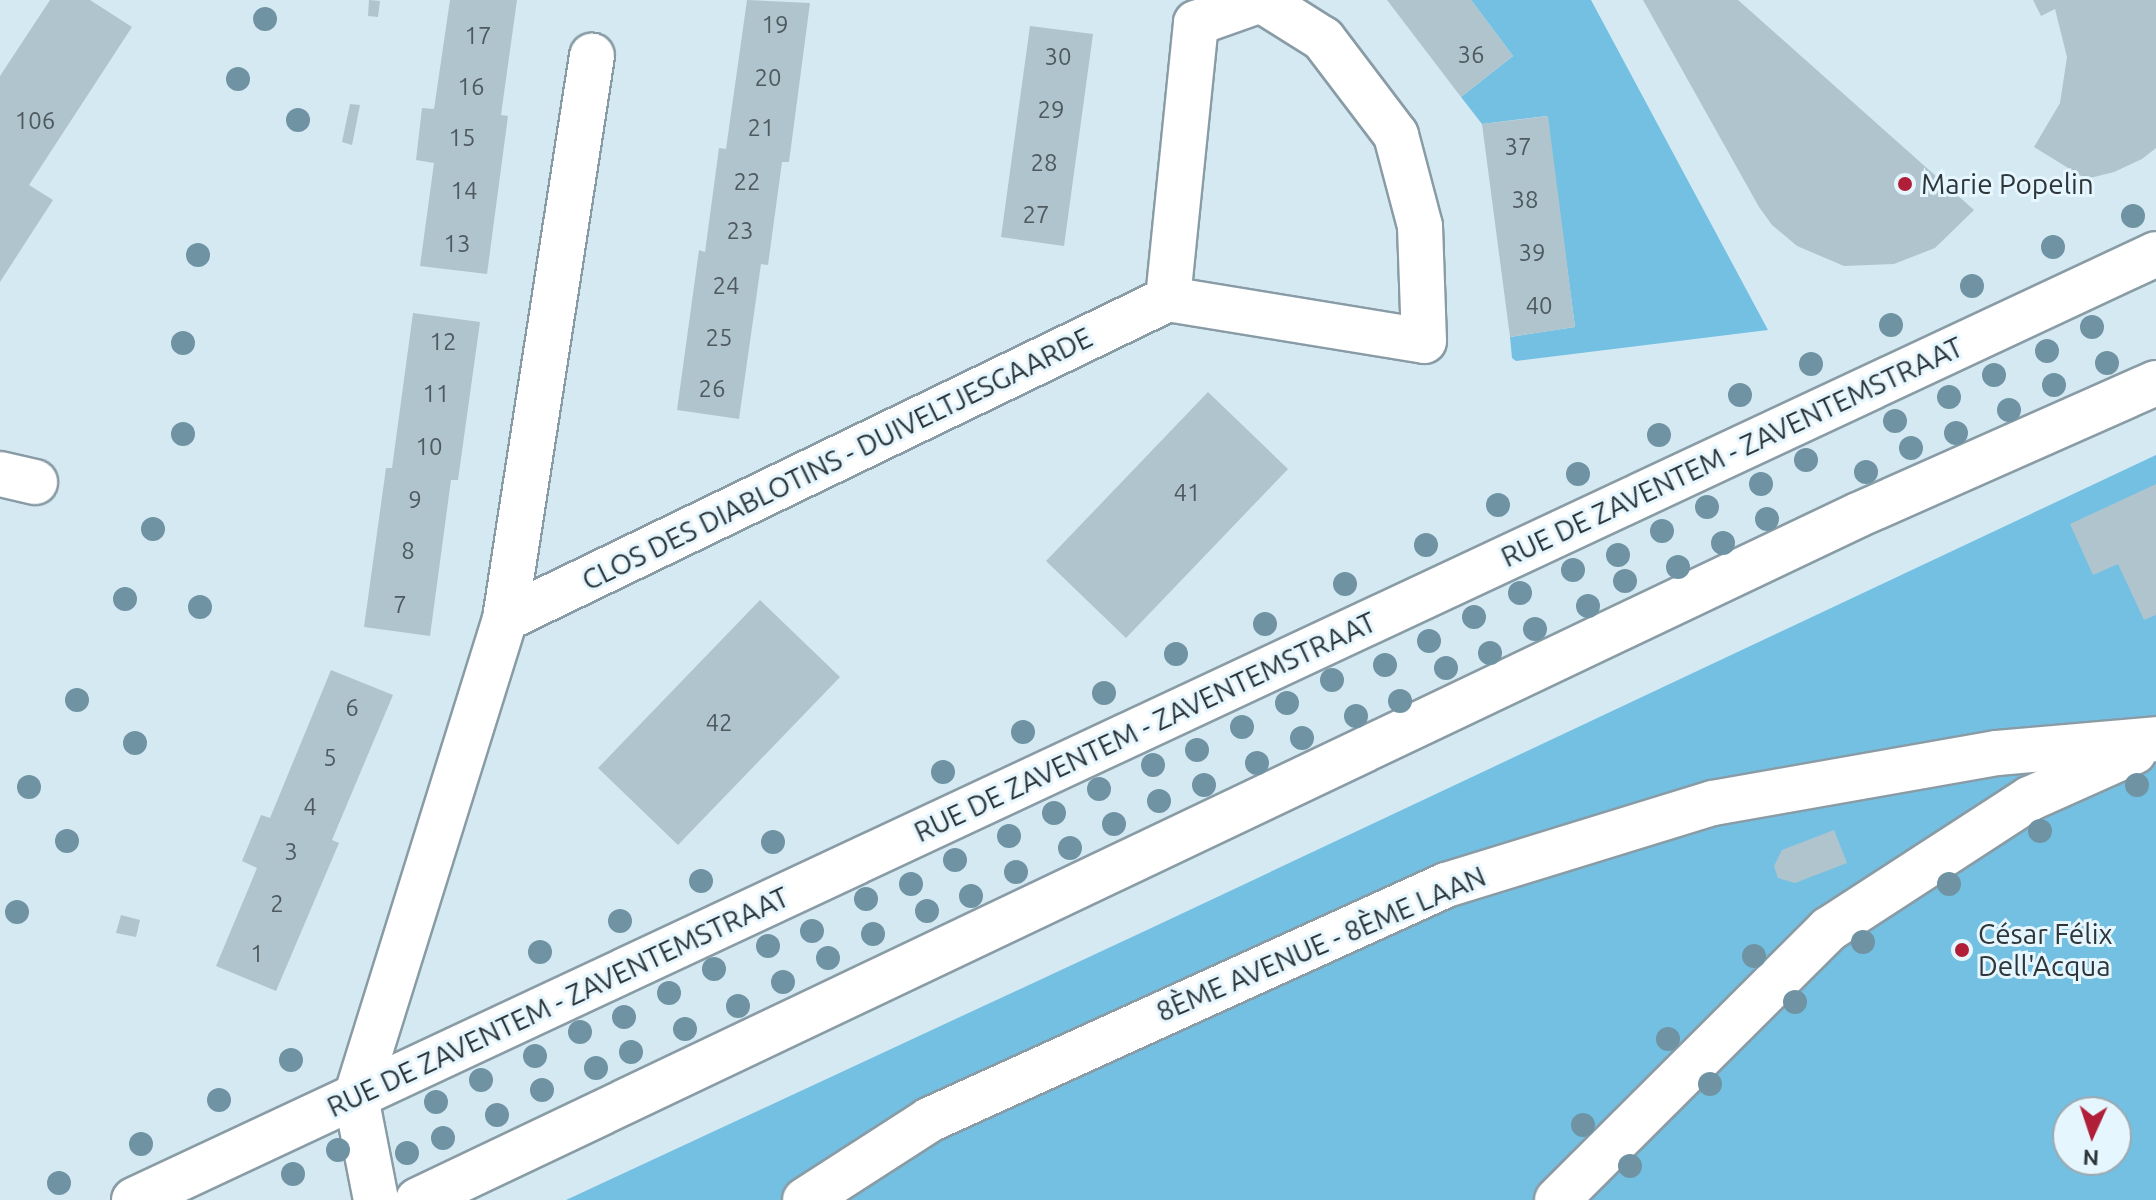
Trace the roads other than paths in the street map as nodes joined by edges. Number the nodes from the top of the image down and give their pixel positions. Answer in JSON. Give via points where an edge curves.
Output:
{"nodes":[{"id":1,"x":592,"y":56,"type":"dead end"},
{"id":2,"x":2156,"y":254,"type":"edge"},
{"id":3,"x":1168,"y":299,"type":"junction"},
{"id":4,"x":2156,"y":383,"type":"edge"},
{"id":5,"x":505,"y":619,"type":"junction"},
{"id":6,"x":2156,"y":740,"type":"edge"},
{"id":7,"x":356,"y":1097,"type":"junction"},
{"id":8,"x":134,"y":1200,"type":"edge"},
{"id":9,"x":376,"y":1200,"type":"edge"},
{"id":10,"x":418,"y":1200,"type":"edge"},
{"id":11,"x":805,"y":1200,"type":"edge"},
{"id":12,"x":1557,"y":1200,"type":"edge"}],
"edges":[{"from":1,"to":5,"type":"street"},
{"from":2,"to":7,"type":"street","name":"RUE DE ZAVENTEM - ZAVENTEMSTRAAT"},
{"from":3,"to":3,"type":"street","via":[[1424,341],[1420,226],[1396,135],[1323,39],[1261,0],[1196,23]]},
{"from":3,"to":5,"type":"street","name":"CLOS DES DIABLOTINS - DUIVELTJESGAARDE"},
{"from":4,"to":10,"type":"street","via":[[1858,515]]},
{"from":5,"to":7,"type":"street"},
{"from":6,"to":11,"type":"street","name":"8ÈME AVENUE - 8ÈME LAAN","via":[[1997,753],[1713,803],[1446,885],[929,1120]]},
{"from":6,"to":12,"type":"street","via":[[2029,799],[1829,929]]},
{"from":7,"to":8,"type":"street","name":"RUE DE ZAVENTEM - ZAVENTEMSTRAAT"},
{"from":7,"to":9,"type":"street"}]}
